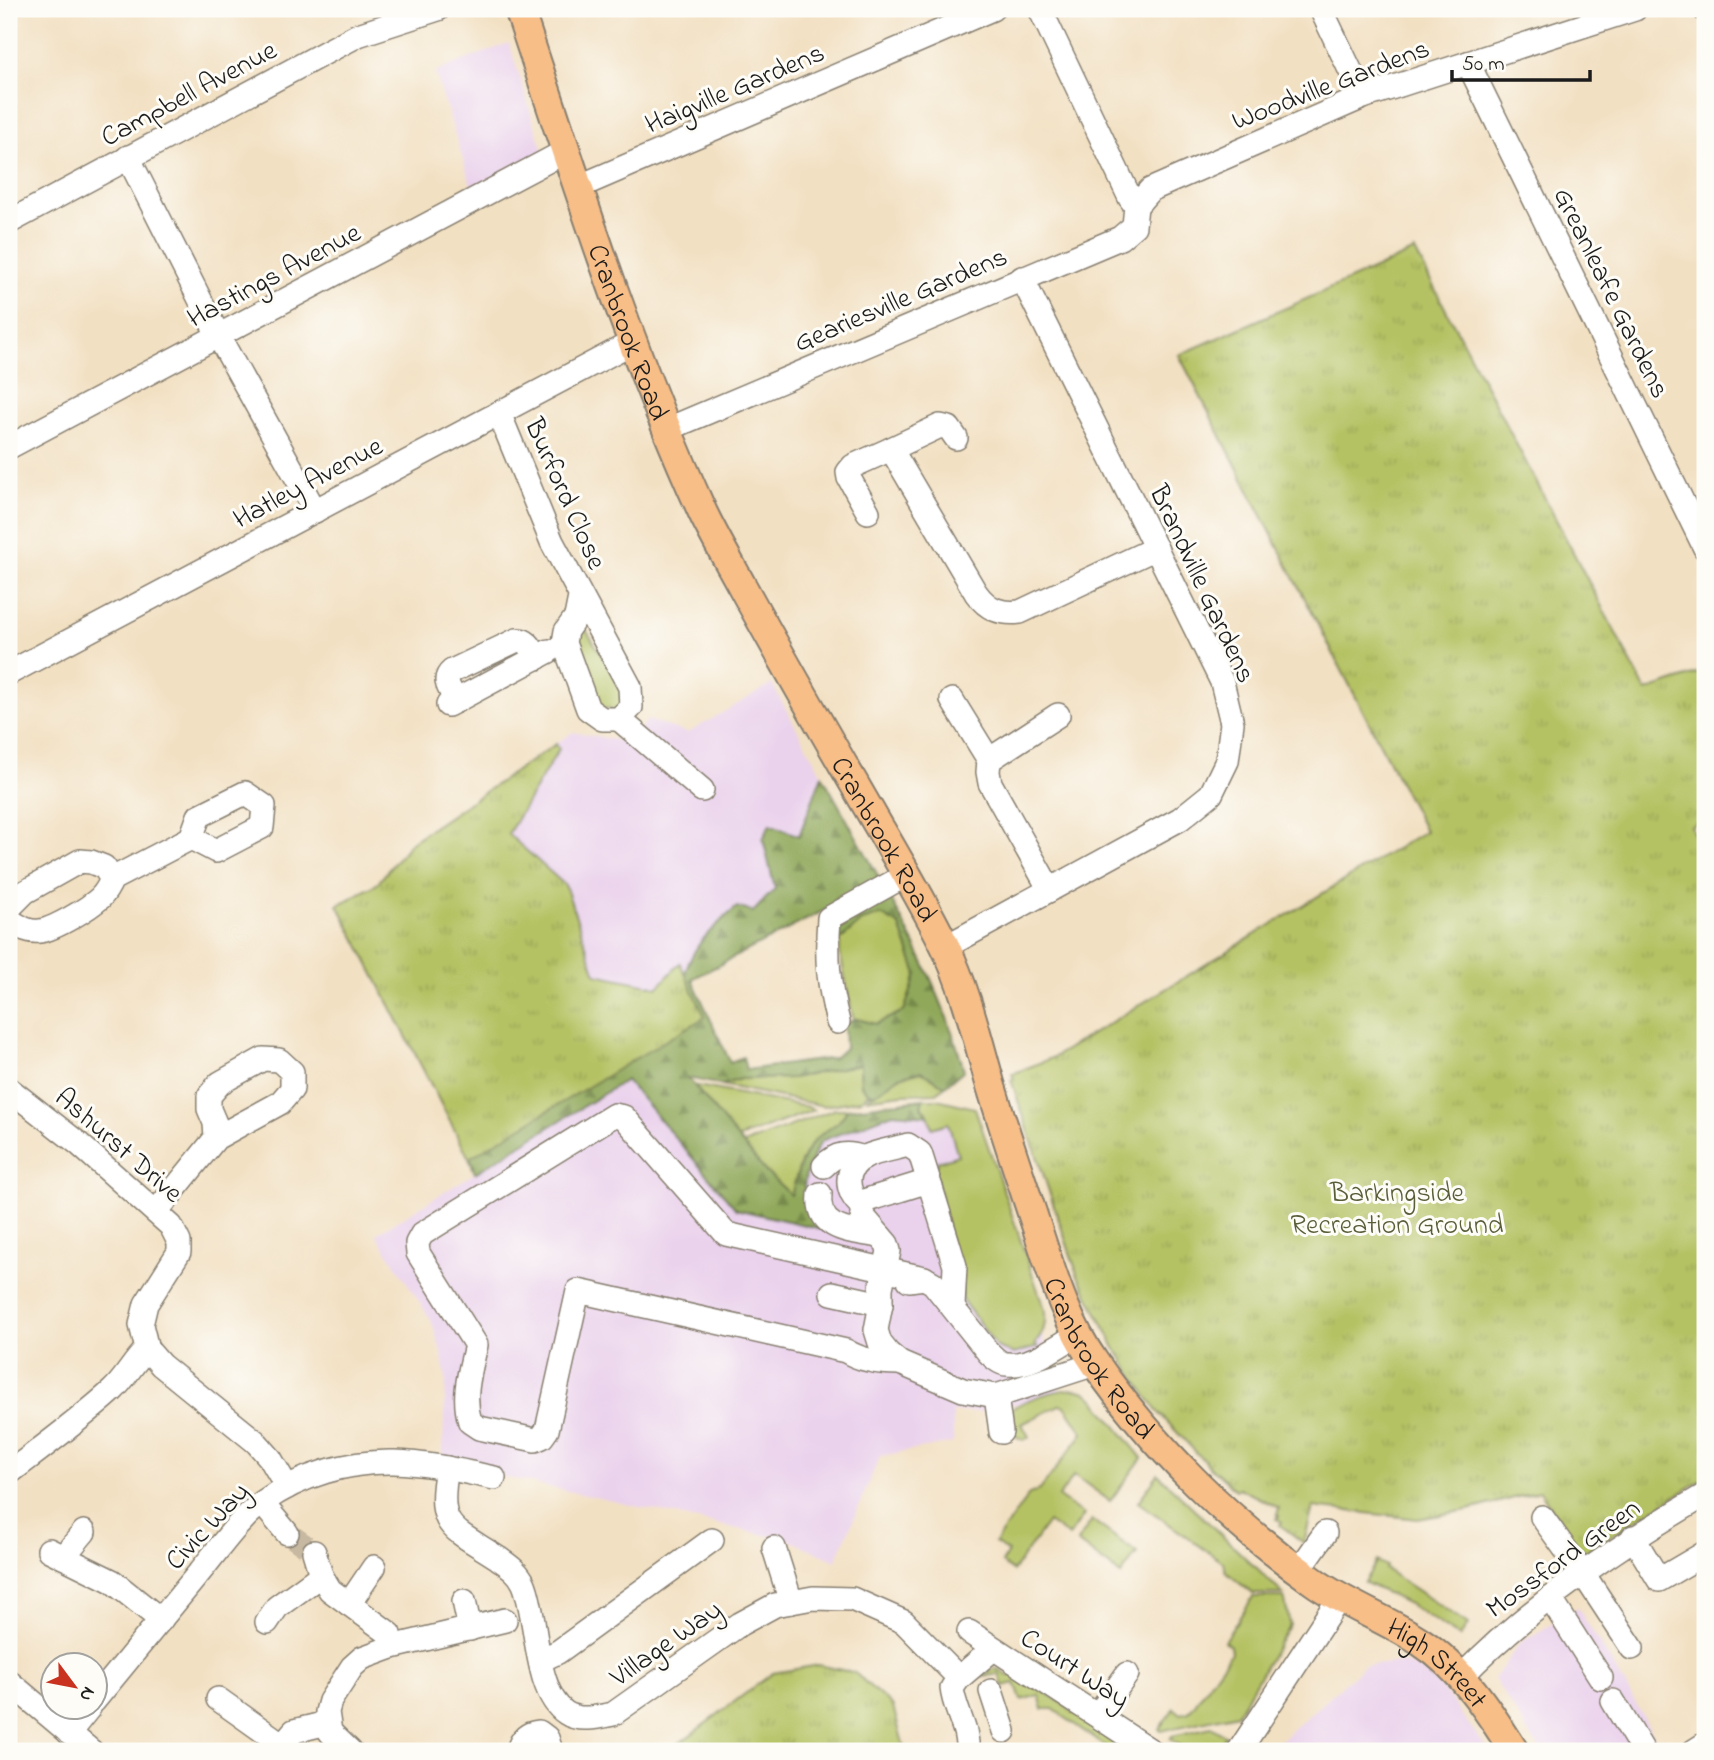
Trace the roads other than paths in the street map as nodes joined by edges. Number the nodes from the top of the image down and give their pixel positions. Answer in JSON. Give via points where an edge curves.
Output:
{"nodes":[{"id":1,"x":438,"y":9,"type":"edge"},
{"id":2,"x":519,"y":9,"type":"edge"},
{"id":3,"x":992,"y":9,"type":"edge"},
{"id":4,"x":1040,"y":9,"type":"edge"},
{"id":5,"x":1321,"y":9,"type":"edge"},
{"id":6,"x":1635,"y":9,"type":"edge"},
{"id":7,"x":1468,"y":63,"type":"junction"},
{"id":8,"x":1363,"y":97,"type":"junction"},
{"id":9,"x":566,"y":151,"type":"junction"},
{"id":10,"x":128,"y":157,"type":"junction"},
{"id":11,"x":578,"y":187,"type":"junction"},
{"id":12,"x":1136,"y":206,"type":"junction"},
{"id":13,"x":9,"y":222,"type":"edge"},
{"id":14,"x":1022,"y":278,"type":"junction"},
{"id":15,"x":219,"y":337,"type":"junction"},
{"id":16,"x":634,"y":342,"type":"junction"},
{"id":17,"x":499,"y":413,"type":"junction"},
{"id":18,"x":668,"y":429,"type":"junction"},
{"id":19,"x":956,"y":439,"type":"dead end"},
{"id":20,"x":9,"y":447,"type":"edge"},
{"id":21,"x":897,"y":467,"type":"junction"},
{"id":22,"x":315,"y":511,"type":"junction"},
{"id":23,"x":868,"y":512,"type":"dead end"},
{"id":24,"x":1156,"y":548,"type":"junction"},
{"id":25,"x":1705,"y":548,"type":"edge"},
{"id":26,"x":580,"y":597,"type":"junction"},
{"id":27,"x":564,"y":643,"type":"junction"},
{"id":28,"x":9,"y":673,"type":"edge"},
{"id":29,"x":952,"y":700,"type":"dead end"},
{"id":30,"x":452,"y":703,"type":"dead end"},
{"id":31,"x":1058,"y":715,"type":"dead end"},
{"id":32,"x":619,"y":719,"type":"junction"},
{"id":33,"x":989,"y":760,"type":"junction"},
{"id":34,"x":702,"y":790,"type":"dead end"},
{"id":35,"x":191,"y":838,"type":"dead end"},
{"id":36,"x":906,"y":875,"type":"junction"},
{"id":37,"x":112,"y":879,"type":"junction"},
{"id":38,"x":1050,"y":890,"type":"junction"},
{"id":39,"x":9,"y":908,"type":"edge"},
{"id":40,"x":9,"y":920,"type":"edge"},
{"id":41,"x":946,"y":947,"type":"junction"},
{"id":42,"x":838,"y":1023,"type":"dead end"},
{"id":43,"x":9,"y":1089,"type":"edge"},
{"id":44,"x":216,"y":1138,"type":"dead end"},
{"id":45,"x":864,"y":1158,"type":"junction"},
{"id":46,"x":824,"y":1166,"type":"dead end"},
{"id":47,"x":931,"y":1188,"type":"junction"},
{"id":48,"x":820,"y":1194,"type":"dead end"},
{"id":49,"x":862,"y":1206,"type":"junction"},
{"id":50,"x":156,"y":1212,"type":"junction"},
{"id":51,"x":880,"y":1236,"type":"junction"},
{"id":52,"x":884,"y":1269,"type":"junction"},
{"id":53,"x":924,"y":1278,"type":"junction"},
{"id":54,"x":832,"y":1293,"type":"dead end"},
{"id":55,"x":881,"y":1304,"type":"junction"},
{"id":56,"x":953,"y":1306,"type":"junction"},
{"id":57,"x":876,"y":1330,"type":"junction"},
{"id":58,"x":1077,"y":1335,"type":"junction"},
{"id":59,"x":146,"y":1349,"type":"junction"},
{"id":60,"x":846,"y":1351,"type":"junction"},
{"id":61,"x":900,"y":1363,"type":"junction"},
{"id":62,"x":1008,"y":1364,"type":"junction"},
{"id":63,"x":1096,"y":1364,"type":"junction"},
{"id":64,"x":1006,"y":1393,"type":"junction"},
{"id":65,"x":1001,"y":1432,"type":"dead end"},
{"id":66,"x":447,"y":1468,"type":"junction"},
{"id":67,"x":22,"y":1470,"type":"edge"},
{"id":68,"x":494,"y":1478,"type":"dead end"},
{"id":69,"x":287,"y":1487,"type":"junction"},
{"id":70,"x":1705,"y":1495,"type":"edge"},
{"id":71,"x":261,"y":1503,"type":"junction"},
{"id":72,"x":1542,"y":1517,"type":"dead end"},
{"id":73,"x":84,"y":1532,"type":"dead end"},
{"id":74,"x":287,"y":1533,"type":"tunnel mouth"},
{"id":75,"x":1325,"y":1533,"type":"dead end"},
{"id":76,"x":1633,"y":1537,"type":"junction"},
{"id":77,"x":712,"y":1540,"type":"dead end"},
{"id":78,"x":774,"y":1548,"type":"dead end"},
{"id":79,"x":314,"y":1552,"type":"tunnel mouth"},
{"id":80,"x":1705,"y":1553,"type":"edge"},
{"id":81,"x":374,"y":1567,"type":"dead end"},
{"id":82,"x":1299,"y":1570,"type":"junction"},
{"id":83,"x":321,"y":1575,"type":"junction"},
{"id":84,"x":1584,"y":1575,"type":"junction"},
{"id":85,"x":1340,"y":1597,"type":"junction"},
{"id":86,"x":1550,"y":1598,"type":"junction"},
{"id":87,"x":464,"y":1601,"type":"dead end"},
{"id":88,"x":791,"y":1602,"type":"junction"},
{"id":89,"x":349,"y":1604,"type":"junction"},
{"id":90,"x":161,"y":1620,"type":"junction"},
{"id":91,"x":505,"y":1620,"type":"dead end"},
{"id":92,"x":267,"y":1622,"type":"dead end"},
{"id":93,"x":470,"y":1629,"type":"junction"},
{"id":94,"x":969,"y":1632,"type":"dead end"},
{"id":95,"x":392,"y":1647,"type":"junction"},
{"id":96,"x":1632,"y":1648,"type":"dead end"},
{"id":97,"x":993,"y":1649,"type":"junction"},
{"id":98,"x":541,"y":1660,"type":"junction"},
{"id":99,"x":1127,"y":1674,"type":"dead end"},
{"id":100,"x":1461,"y":1677,"type":"junction"},
{"id":101,"x":959,"y":1678,"type":"junction"},
{"id":102,"x":1601,"y":1678,"type":"dead end"},
{"id":103,"x":9,"y":1682,"type":"edge"},
{"id":104,"x":108,"y":1684,"type":"edge"},
{"id":105,"x":991,"y":1691,"type":"dead end"},
{"id":106,"x":218,"y":1699,"type":"dead end"},
{"id":107,"x":1613,"y":1701,"type":"dead end"},
{"id":108,"x":1098,"y":1715,"type":"junction"},
{"id":109,"x":77,"y":1722,"type":"edge"},
{"id":110,"x":327,"y":1723,"type":"junction"},
{"id":111,"x":1004,"y":1731,"type":"dead end"},
{"id":112,"x":69,"y":1733,"type":"junction"},
{"id":113,"x":285,"y":1742,"type":"edge"},
{"id":114,"x":972,"y":1744,"type":"edge"},
{"id":115,"x":1705,"y":1744,"type":"edge"},
{"id":116,"x":91,"y":1751,"type":"edge"},
{"id":117,"x":350,"y":1751,"type":"edge"},
{"id":118,"x":518,"y":1751,"type":"edge"},
{"id":119,"x":551,"y":1751,"type":"edge"},
{"id":120,"x":1151,"y":1751,"type":"edge"},
{"id":121,"x":1239,"y":1751,"type":"edge"},
{"id":122,"x":1514,"y":1751,"type":"edge"},
{"id":123,"x":1643,"y":1751,"type":"edge"},
{"id":124,"x":1694,"y":1751,"type":"edge"}],
"edges":[{"from":1,"to":10,"type":"street","name":"Campbell Avenue","via":[[358,35]]},
{"from":2,"to":9,"type":"main road","name":"Cranbrook Road"},
{"from":3,"to":11,"type":"street","name":"Haigville Gardens"},
{"from":4,"to":12,"type":"street"},
{"from":5,"to":8,"type":"street"},
{"from":6,"to":7,"type":"street","name":"Woodville Gardens"},
{"from":7,"to":8,"type":"street","name":"Woodville Gardens"},
{"from":7,"to":25,"type":"street","name":"Greanleafe Gardens"},
{"from":8,"to":12,"type":"street","name":"Woodville Gardens","via":[[1150,190]]},
{"from":9,"to":11,"type":"main road","name":"Cranbrook Road"},
{"from":9,"to":15,"type":"street","name":"Hastings Avenue"},
{"from":10,"to":13,"type":"street","name":"Campbell Avenue"},
{"from":10,"to":15,"type":"street"},
{"from":11,"to":16,"type":"main road","name":"Cranbrook Road"},
{"from":12,"to":14,"type":"street","name":"Geariesville Gardens","via":[[1134,226],[1119,238]]},
{"from":14,"to":18,"type":"street","name":"Geariesville Gardens"},
{"from":14,"to":24,"type":"street","name":"Brandville Gardens"},
{"from":15,"to":20,"type":"street","name":"Hastings Avenue"},
{"from":15,"to":22,"type":"street"},
{"from":16,"to":17,"type":"street","name":"Hatley Avenue"},
{"from":16,"to":18,"type":"main road","name":"Cranbrook Road"},
{"from":17,"to":22,"type":"street","name":"Hatley Avenue"},
{"from":17,"to":26,"type":"street","name":"Burford Close"},
{"from":18,"to":36,"type":"main road","name":"Cranbrook Road","via":[[709,524]]},
{"from":19,"to":21,"type":"street","via":[[949,428],[940,426]]},
{"from":21,"to":23,"type":"street","via":[[853,466],[848,472]]},
{"from":21,"to":24,"type":"street","via":[[976,593],[993,610],[1006,614],[1020,611]]},
{"from":22,"to":28,"type":"street","name":"Hatley Avenue"},
{"from":24,"to":38,"type":"street","name":"Brandville Gardens","via":[[1222,682],[1233,723],[1227,761],[1211,794],[1180,819]]},
{"from":26,"to":27,"type":"street","name":"Burford Close"},
{"from":26,"to":32,"type":"street","name":"Burford Close","via":[[630,687],[631,707]]},
{"from":27,"to":30,"type":"street"},
{"from":27,"to":32,"type":"street","via":[[588,709],[603,719]]},
{"from":29,"to":33,"type":"street"},
{"from":31,"to":33,"type":"street"},
{"from":32,"to":34,"type":"street"},
{"from":33,"to":38,"type":"street","via":[[990,783]]},
{"from":35,"to":37,"type":"street"},
{"from":36,"to":41,"type":"main road","name":"Cranbrook Road"},
{"from":36,"to":42,"type":"street","via":[[829,918],[826,957]]},
{"from":37,"to":39,"type":"street","via":[[104,867],[80,862],[25,892]]},
{"from":37,"to":40,"type":"street","via":[[98,900],[54,926],[27,930]]},
{"from":38,"to":41,"type":"street","name":"Brandville Gardens"},
{"from":41,"to":58,"type":"main road","name":"Cranbrook Road","via":[[1059,1295]]},
{"from":43,"to":50,"type":"street","name":"Ashurst Drive"},
{"from":44,"to":50,"type":"street"},
{"from":45,"to":46,"type":"street","via":[[842,1154]]},
{"from":45,"to":47,"type":"street","via":[[908,1145],[920,1153]]},
{"from":45,"to":49,"type":"street","via":[[850,1171],[848,1187]]},
{"from":47,"to":49,"type":"street","via":[[922,1183],[867,1200]]},
{"from":47,"to":56,"type":"street","via":[[956,1266]]},
{"from":48,"to":51,"type":"street","via":[[823,1216],[830,1224]]},
{"from":49,"to":51,"type":"street","via":[[862,1215]]},
{"from":50,"to":59,"type":"street","name":"Ashurst Drive","via":[[179,1242],[178,1252],[146,1304],[141,1325]]},
{"from":51,"to":52,"type":"street","via":[[889,1251]]},
{"from":52,"to":53,"type":"street"},
{"from":52,"to":55,"type":"street"},
{"from":52,"to":60,"type":"street","via":[[726,1234],[619,1114],[422,1234],[417,1243],[418,1253],[476,1345],[466,1411],[470,1422],[479,1428],[534,1440],[542,1437],[578,1291]]},
{"from":53,"to":55,"type":"street","via":[[906,1280]]},
{"from":53,"to":56,"type":"street"},
{"from":54,"to":55,"type":"street"},
{"from":55,"to":57,"type":"street"},
{"from":56,"to":62,"type":"street","via":[[988,1352]]},
{"from":57,"to":60,"type":"street"},
{"from":57,"to":61,"type":"street","via":[[880,1343]]},
{"from":58,"to":62,"type":"street","via":[[1037,1358]]},
{"from":58,"to":63,"type":"main road","name":"Cranbrook Road"},
{"from":59,"to":67,"type":"street","via":[[112,1391]]},
{"from":59,"to":69,"type":"street","via":[[256,1442]]},
{"from":60,"to":61,"type":"street"},
{"from":61,"to":64,"type":"street","via":[[963,1390]]},
{"from":62,"to":64,"type":"street"},
{"from":63,"to":64,"type":"street"},
{"from":63,"to":82,"type":"main road","name":"Cranbrook Road","via":[[1188,1475]]},
{"from":64,"to":65,"type":"street"},
{"from":66,"to":68,"type":"street","name":"Civic Way"},
{"from":66,"to":69,"type":"street","name":"Civic Way","via":[[393,1462],[352,1466]]},
{"from":66,"to":98,"type":"street","name":"Village Way","via":[[442,1505],[450,1524],[517,1573],[524,1584]]},
{"from":69,"to":71,"type":"street","name":"Civic Way"},
{"from":70,"to":76,"type":"street","name":"Mossford Green"},
{"from":71,"to":74,"type":"street"},
{"from":71,"to":90,"type":"street","name":"Civic Way"},
{"from":72,"to":84,"type":"street"},
{"from":73,"to":90,"type":"street","via":[[56,1553],[112,1581]]},
{"from":75,"to":82,"type":"street"},
{"from":76,"to":80,"type":"street","via":[[1659,1580]]},
{"from":76,"to":84,"type":"street","name":"Mossford Green"},
{"from":77,"to":98,"type":"street"},
{"from":78,"to":88,"type":"street"},
{"from":79,"to":83,"type":"street"},
{"from":81,"to":89,"type":"street"},
{"from":82,"to":85,"type":"main road","name":"Cranbrook Road"},
{"from":83,"to":89,"type":"street","via":[[330,1590]]},
{"from":83,"to":92,"type":"street","via":[[277,1607]]},
{"from":84,"to":86,"type":"street","name":"Mossford Green"},
{"from":84,"to":96,"type":"street"},
{"from":85,"to":100,"type":"main road","name":"High Street","via":[[1421,1642]]},
{"from":85,"to":121,"type":"street"},
{"from":86,"to":100,"type":"street","name":"Mossford Green"},
{"from":86,"to":102,"type":"street"},
{"from":87,"to":93,"type":"street"},
{"from":88,"to":98,"type":"street","name":"Village Way","via":[[775,1605],[740,1624],[613,1714],[588,1718],[567,1714],[548,1693]]},
{"from":88,"to":101,"type":"street","name":"Village Way","via":[[852,1599],[915,1631]]},
{"from":89,"to":95,"type":"street","via":[[390,1634]]},
{"from":90,"to":104,"type":"street","name":"Civic Way"},
{"from":91,"to":93,"type":"street"},
{"from":93,"to":95,"type":"street"},
{"from":94,"to":97,"type":"street","name":"Court Way"},
{"from":95,"to":110,"type":"street","via":[[362,1658],[352,1667],[330,1701]]},
{"from":97,"to":101,"type":"street"},
{"from":97,"to":108,"type":"street","name":"Court Way"},
{"from":99,"to":108,"type":"street"},
{"from":100,"to":122,"type":"main road","name":"High Street"},
{"from":101,"to":114,"type":"street","via":[[952,1688],[953,1700]]},
{"from":103,"to":112,"type":"street"},
{"from":105,"to":111,"type":"street"},
{"from":106,"to":113,"type":"street"},
{"from":107,"to":123,"type":"street"},
{"from":108,"to":120,"type":"street","name":"Court Way"},
{"from":109,"to":112,"type":"street"},
{"from":110,"to":113,"type":"street"},
{"from":110,"to":117,"type":"street"},
{"from":112,"to":116,"type":"street"},
{"from":115,"to":124,"type":"street"},
{"from":118,"to":119,"type":"street","via":[[521,1742],[539,1732],[547,1738]]}]}
